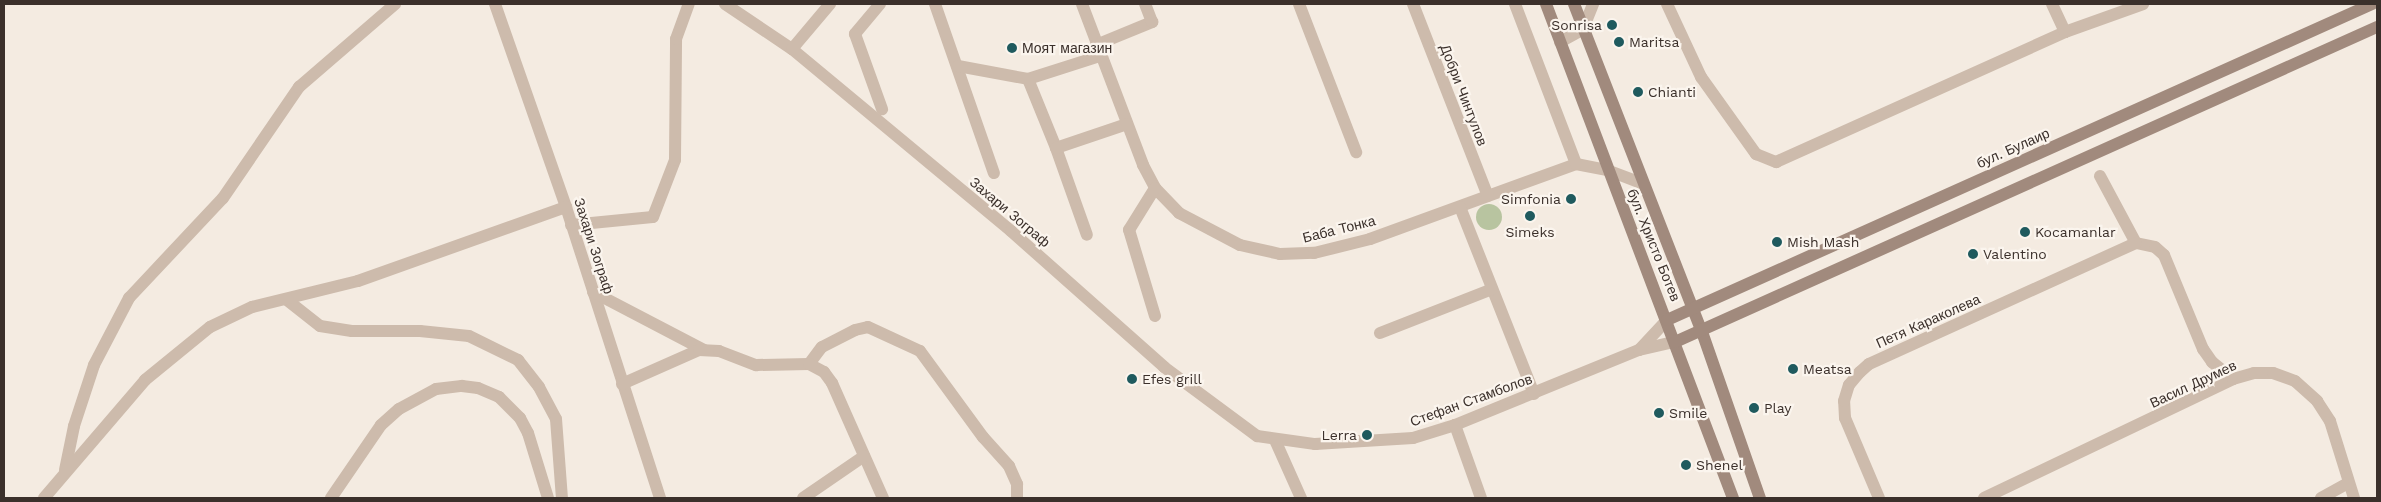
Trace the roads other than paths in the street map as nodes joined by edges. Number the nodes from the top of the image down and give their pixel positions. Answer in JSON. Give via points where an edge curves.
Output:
{"nodes":[{"id":1,"x":395,"y":4,"type":"edge"},
{"id":2,"x":496,"y":4,"type":"edge"},
{"id":3,"x":689,"y":4,"type":"edge"},
{"id":4,"x":724,"y":4,"type":"edge"},
{"id":5,"x":830,"y":4,"type":"edge"},
{"id":6,"x":880,"y":4,"type":"edge"},
{"id":7,"x":935,"y":4,"type":"edge"},
{"id":8,"x":1082,"y":4,"type":"edge"},
{"id":9,"x":1144,"y":4,"type":"edge"},
{"id":10,"x":1299,"y":4,"type":"edge"},
{"id":11,"x":1413,"y":4,"type":"edge"},
{"id":12,"x":1515,"y":4,"type":"edge"},
{"id":13,"x":1546,"y":4,"type":"edge"},
{"id":14,"x":1574,"y":4,"type":"edge"},
{"id":15,"x":1593,"y":4,"type":"edge"},
{"id":16,"x":1668,"y":4,"type":"edge"},
{"id":17,"x":2052,"y":4,"type":"edge"},
{"id":18,"x":2140,"y":4,"type":"edge"},
{"id":19,"x":2372,"y":4,"type":"edge"},
{"id":20,"x":2377,"y":27,"type":"edge"},
{"id":21,"x":1583,"y":29,"type":"junction"},
{"id":22,"x":2065,"y":32,"type":"junction"},
{"id":23,"x":1560,"y":42,"type":"junction"},
{"id":24,"x":792,"y":49,"type":"junction"},
{"id":25,"x":1098,"y":50,"type":"junction"},
{"id":26,"x":958,"y":66,"type":"junction"},
{"id":27,"x":1028,"y":79,"type":"junction"},
{"id":28,"x":882,"y":108,"type":"dead end"},
{"id":29,"x":1127,"y":124,"type":"junction"},
{"id":30,"x":1056,"y":148,"type":"junction"},
{"id":31,"x":1356,"y":152,"type":"dead end"},
{"id":32,"x":1576,"y":164,"type":"junction"},
{"id":33,"x":1608,"y":170,"type":"junction"},
{"id":34,"x":994,"y":173,"type":"dead end"},
{"id":35,"x":2100,"y":176,"type":"dead end"},
{"id":36,"x":1643,"y":184,"type":"junction"},
{"id":37,"x":1155,"y":188,"type":"junction"},
{"id":38,"x":1488,"y":196,"type":"junction"},
{"id":39,"x":566,"y":207,"type":"junction"},
{"id":40,"x":1460,"y":207,"type":"junction"},
{"id":41,"x":572,"y":225,"type":"junction"},
{"id":42,"x":1087,"y":235,"type":"dead end"},
{"id":43,"x":2136,"y":242,"type":"junction"},
{"id":44,"x":1492,"y":290,"type":"junction"},
{"id":45,"x":593,"y":292,"type":"junction"},
{"id":46,"x":287,"y":300,"type":"junction"},
{"id":47,"x":1693,"y":309,"type":"junction"},
{"id":48,"x":1155,"y":316,"type":"dead end"},
{"id":49,"x":1667,"y":320,"type":"junction"},
{"id":50,"x":1701,"y":329,"type":"junction"},
{"id":51,"x":1380,"y":333,"type":"dead end"},
{"id":52,"x":1675,"y":342,"type":"junction"},
{"id":53,"x":704,"y":350,"type":"junction"},
{"id":54,"x":1639,"y":350,"type":"junction"},
{"id":55,"x":809,"y":364,"type":"junction"},
{"id":56,"x":2233,"y":379,"type":"junction"},
{"id":57,"x":622,"y":384,"type":"junction"},
{"id":58,"x":1534,"y":394,"type":"junction"},
{"id":59,"x":1455,"y":425,"type":"junction"},
{"id":60,"x":1275,"y":440,"type":"junction"},
{"id":61,"x":864,"y":456,"type":"junction"},
{"id":62,"x":65,"y":470,"type":"junction"},
{"id":63,"x":2348,"y":483,"type":"junction"},
{"id":64,"x":44,"y":498,"type":"edge"},
{"id":65,"x":331,"y":498,"type":"edge"},
{"id":66,"x":548,"y":498,"type":"edge"},
{"id":67,"x":562,"y":498,"type":"edge"},
{"id":68,"x":660,"y":498,"type":"edge"},
{"id":69,"x":803,"y":498,"type":"edge"},
{"id":70,"x":883,"y":498,"type":"edge"},
{"id":71,"x":1017,"y":498,"type":"edge"},
{"id":72,"x":1298,"y":498,"type":"edge"},
{"id":73,"x":1481,"y":498,"type":"edge"},
{"id":74,"x":1733,"y":498,"type":"edge"},
{"id":75,"x":1760,"y":498,"type":"edge"},
{"id":76,"x":1879,"y":498,"type":"edge"},
{"id":77,"x":1986,"y":498,"type":"edge"},
{"id":78,"x":2321,"y":498,"type":"edge"},
{"id":79,"x":2354,"y":498,"type":"edge"}],
"edges":[{"from":1,"to":62,"type":"street","via":[[300,87],[223,198],[128,298],[94,365],[74,426]]},
{"from":2,"to":39,"type":"street","name":"Захари Зограф"},
{"from":3,"to":41,"type":"street","via":[[676,39],[675,160],[653,217]]},
{"from":4,"to":24,"type":"street","name":"Захари Зограф"},
{"from":5,"to":24,"type":"street"},
{"from":6,"to":28,"type":"street","via":[[855,34]]},
{"from":7,"to":26,"type":"street"},
{"from":8,"to":25,"type":"street","name":"Баба Тонка"},
{"from":9,"to":25,"type":"street","via":[[1152,22]]},
{"from":10,"to":31,"type":"street"},
{"from":11,"to":38,"type":"street","name":"Добри Чинтулов"},
{"from":12,"to":32,"type":"street"},
{"from":13,"to":23,"type":"main road","name":"бул. Христо Ботев"},
{"from":14,"to":21,"type":"main road","name":"бул. Христо Ботев"},
{"from":15,"to":21,"type":"street"},
{"from":16,"to":22,"type":"street","via":[[1701,77],[1756,154],[1765,160],[1785,159]]},
{"from":17,"to":22,"type":"street"},
{"from":18,"to":22,"type":"street"},
{"from":19,"to":47,"type":"main road","name":"бул. Булаир"},
{"from":20,"to":50,"type":"main road"},
{"from":21,"to":23,"type":"street"},
{"from":21,"to":36,"type":"main road","name":"бул. Христо Ботев"},
{"from":23,"to":33,"type":"main road","name":"бул. Христо Ботев"},
{"from":24,"to":60,"type":"street","name":"Захари Зограф","via":[[915,149],[1164,367],[1257,436]]},
{"from":25,"to":27,"type":"street"},
{"from":25,"to":29,"type":"street","name":"Баба Тонка"},
{"from":26,"to":27,"type":"street"},
{"from":26,"to":34,"type":"street"},
{"from":27,"to":30,"type":"street"},
{"from":29,"to":30,"type":"street"},
{"from":29,"to":37,"type":"street","name":"Баба Тонка"},
{"from":30,"to":42,"type":"street"},
{"from":32,"to":33,"type":"street"},
{"from":32,"to":38,"type":"street","name":"Баба Тонка"},
{"from":33,"to":36,"type":"street"},
{"from":33,"to":49,"type":"main road","name":"бул. Христо Ботев"},
{"from":35,"to":43,"type":"street"},
{"from":36,"to":47,"type":"main road","name":"бул. Христо Ботев"},
{"from":37,"to":40,"type":"street","name":"Баба Тонка","via":[[1179,213],[1224,238],[1280,254],[1314,253],[1370,239]]},
{"from":37,"to":48,"type":"street","via":[[1129,230]]},
{"from":38,"to":40,"type":"street","name":"Баба Тонка"},
{"from":39,"to":41,"type":"street","name":"Захари Зограф"},
{"from":39,"to":46,"type":"street","via":[[358,281]]},
{"from":40,"to":44,"type":"street"},
{"from":41,"to":45,"type":"street","name":"Захари Зограф"},
{"from":43,"to":56,"type":"street","via":[[2155,247],[2164,255],[2203,349],[2212,362]]},
{"from":43,"to":76,"type":"street","name":"Петя Караколева","via":[[1869,364],[1860,372],[1849,385],[1844,401],[1845,418]]},
{"from":44,"to":51,"type":"street"},
{"from":44,"to":58,"type":"street"},
{"from":45,"to":53,"type":"street"},
{"from":45,"to":57,"type":"street","name":"Захари Зограф"},
{"from":46,"to":62,"type":"street","via":[[252,307],[210,327],[175,352],[145,380]]},
{"from":46,"to":67,"type":"street","via":[[320,326],[352,331],[420,331],[469,336],[518,360],[539,387],[556,419]]},
{"from":47,"to":49,"type":"main road","name":"бул. Булаир"},
{"from":47,"to":50,"type":"main road","name":"бул. Христо Ботев"},
{"from":49,"to":52,"type":"main road","name":"бул. Христо Ботев"},
{"from":49,"to":54,"type":"street","name":"Стефан Стамболов"},
{"from":50,"to":52,"type":"main road"},
{"from":50,"to":75,"type":"main road","name":"бул. Христо Ботев"},
{"from":52,"to":54,"type":"street","name":"Стефан Стамболов"},
{"from":52,"to":74,"type":"main road","name":"бул. Христо Ботев"},
{"from":53,"to":55,"type":"street","via":[[719,350],[756,365]]},
{"from":53,"to":57,"type":"street","via":[[685,355]]},
{"from":54,"to":58,"type":"street","name":"Стефан Стамболов"},
{"from":55,"to":61,"type":"street","via":[[824,372],[832,383]]},
{"from":55,"to":71,"type":"street","via":[[822,347],[868,327],[920,352],[984,438],[1010,466],[1017,484]]},
{"from":56,"to":63,"type":"street","name":"Васил Друмев","via":[[2254,373],[2273,373],[2295,381],[2306,390],[2330,421]]},
{"from":56,"to":77,"type":"street","name":"Васил Друмев"},
{"from":57,"to":68,"type":"street","name":"Захари Зограф"},
{"from":58,"to":59,"type":"street","name":"Стефан Стамболов"},
{"from":59,"to":60,"type":"street","name":"Стефан Стамболов","via":[[1413,438],[1385,442],[1315,444]]},
{"from":59,"to":73,"type":"street"},
{"from":60,"to":72,"type":"street"},
{"from":61,"to":69,"type":"street"},
{"from":61,"to":70,"type":"street"},
{"from":62,"to":64,"type":"street"},
{"from":63,"to":78,"type":"street"},
{"from":63,"to":79,"type":"street","name":"Васил Друмев"},
{"from":65,"to":66,"type":"street","via":[[381,425],[399,409],[436,389],[462,386],[478,388],[499,397],[520,418],[528,433]]}]}
